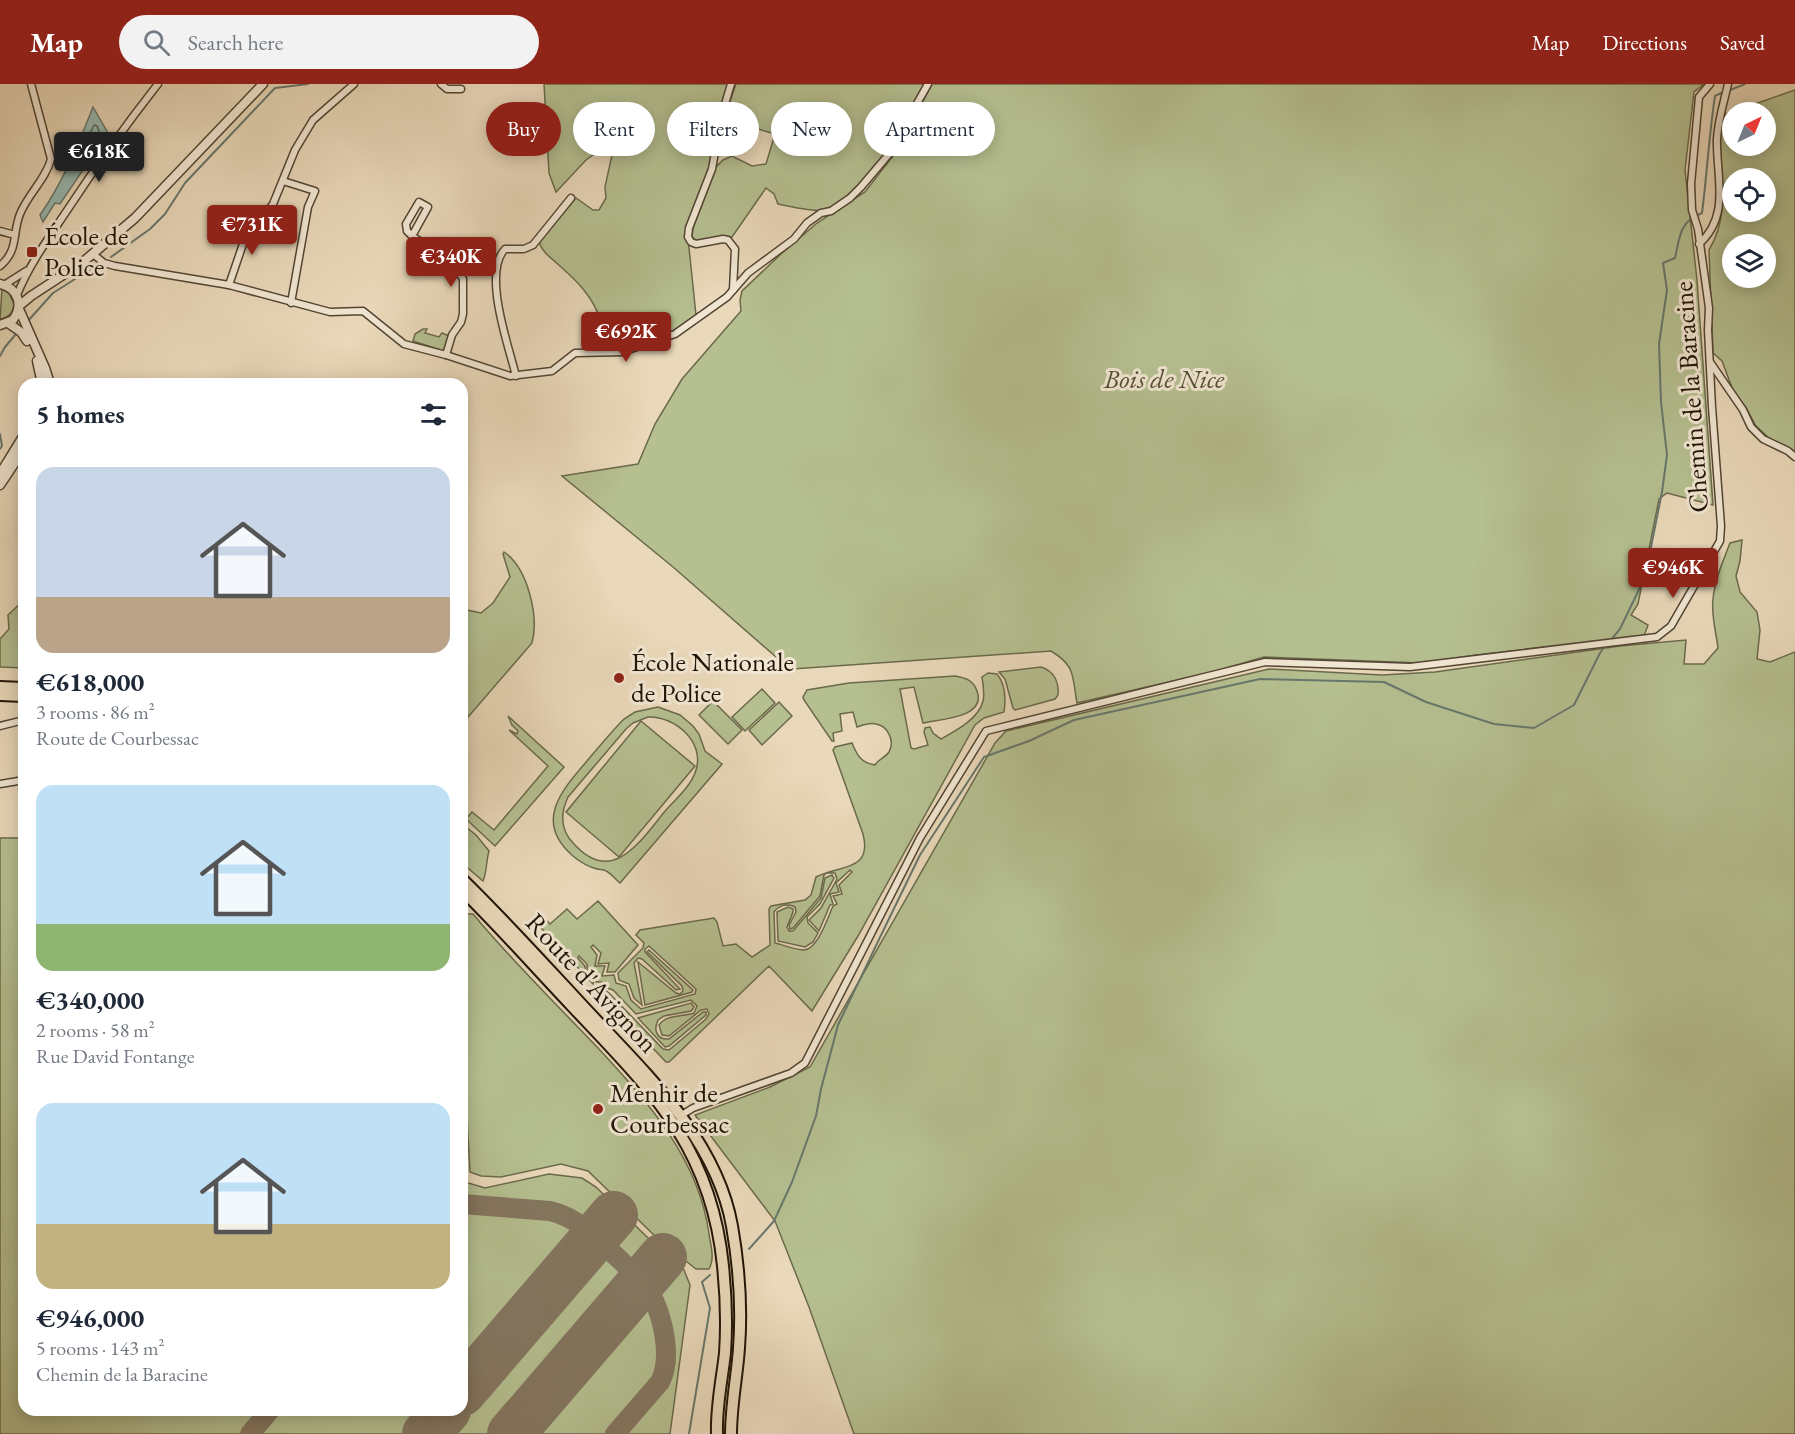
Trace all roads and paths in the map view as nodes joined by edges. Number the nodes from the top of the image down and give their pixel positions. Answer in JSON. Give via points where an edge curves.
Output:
{"nodes":[{"id":1,"x":31,"y":84,"type":"edge"},
{"id":2,"x":158,"y":84,"type":"edge"},
{"id":3,"x":263,"y":84,"type":"edge"},
{"id":4,"x":354,"y":84,"type":"edge"},
{"id":5,"x":441,"y":84,"type":"edge"},
{"id":6,"x":731,"y":84,"type":"edge"},
{"id":7,"x":928,"y":84,"type":"edge"},
{"id":8,"x":1710,"y":84,"type":"edge"},
{"id":9,"x":1728,"y":84,"type":"edge"},
{"id":10,"x":461,"y":89,"type":"dead end"},
{"id":11,"x":283,"y":182,"type":"junction"},
{"id":12,"x":571,"y":198,"type":"dead end"},
{"id":13,"x":0,"y":231,"type":"edge"},
{"id":14,"x":15,"y":235,"type":"junction"},
{"id":15,"x":412,"y":236,"type":"junction"},
{"id":16,"x":1699,"y":244,"type":"junction"},
{"id":17,"x":93,"y":254,"type":"junction"},
{"id":18,"x":1,"y":263,"type":"edge"},
{"id":19,"x":27,"y":271,"type":"junction"},
{"id":20,"x":1,"y":284,"type":"edge"},
{"id":21,"x":229,"y":285,"type":"junction"},
{"id":22,"x":733,"y":290,"type":"junction"},
{"id":23,"x":18,"y":302,"type":"junction"},
{"id":24,"x":291,"y":303,"type":"junction"},
{"id":25,"x":4,"y":324,"type":"edge"},
{"id":26,"x":446,"y":355,"type":"junction"},
{"id":27,"x":1710,"y":362,"type":"junction"},
{"id":28,"x":516,"y":376,"type":"junction"},
{"id":29,"x":41,"y":378,"type":"edge"},
{"id":30,"x":48,"y":378,"type":"edge"},
{"id":31,"x":18,"y":445,"type":"edge"},
{"id":32,"x":1795,"y":457,"type":"edge"},
{"id":33,"x":18,"y":458,"type":"edge"},
{"id":34,"x":0,"y":474,"type":"edge"},
{"id":35,"x":0,"y":485,"type":"edge"},
{"id":36,"x":0,"y":687,"type":"edge"},
{"id":37,"x":18,"y":688,"type":"edge"},
{"id":38,"x":0,"y":695,"type":"edge"},
{"id":39,"x":18,"y":696,"type":"edge"},
{"id":40,"x":18,"y":722,"type":"edge"},
{"id":41,"x":0,"y":726,"type":"edge"},
{"id":42,"x":18,"y":781,"type":"edge"},
{"id":43,"x":0,"y":784,"type":"edge"},
{"id":44,"x":468,"y":885,"type":"edge"},
{"id":45,"x":468,"y":896,"type":"edge"},
{"id":46,"x":680,"y":1116,"type":"junction"},
{"id":47,"x":717,"y":1434,"type":"edge"},
{"id":48,"x":731,"y":1434,"type":"edge"}],
"edges":[{"from":1,"to":14,"type":"street","via":[[51,159],[25,202]]},
{"from":2,"to":19,"type":"street","via":[[99,161]]},
{"from":3,"to":17,"type":"street","via":[[143,211]]},
{"from":4,"to":11,"type":"street","via":[[313,120],[295,150]]},
{"from":5,"to":10,"type":"street","via":[[447,89]]},
{"from":6,"to":22,"type":"street","via":[[712,169],[688,237],[696,244],[723,239],[731,243],[735,249]]},
{"from":7,"to":22,"type":"street","via":[[900,141],[861,187],[831,211],[807,223],[794,239],[748,273]]},
{"from":8,"to":16,"type":"street","name":"Chemin de la Baracine","via":[[1699,97],[1692,167],[1692,210]]},
{"from":9,"to":16,"type":"street","via":[[1717,140],[1718,210],[1711,233]]},
{"from":11,"to":21,"type":"street","via":[[273,204],[244,241]]},
{"from":11,"to":24,"type":"street","via":[[315,191],[308,207]]},
{"from":12,"to":28,"type":"street","via":[[533,244],[524,249],[505,249],[498,258],[496,286]]},
{"from":13,"to":14,"type":"street"},
{"from":14,"to":18,"type":"street","via":[[13,253]]},
{"from":15,"to":15,"type":"street","via":[[406,224],[419,202],[428,207]]},
{"from":15,"to":26,"type":"street","via":[[453,263],[463,279],[463,314]]},
{"from":16,"to":27,"type":"street","name":"Chemin de la Baracine","via":[[1709,308]]},
{"from":17,"to":21,"type":"street","via":[[115,266]]},
{"from":17,"to":23,"type":"street"},
{"from":19,"to":20,"type":"street"},
{"from":19,"to":23,"type":"street"},
{"from":20,"to":23,"type":"street","via":[[9,287]]},
{"from":21,"to":24,"type":"street"},
{"from":22,"to":28,"type":"street","via":[[675,334],[622,352],[575,353],[552,371]]},
{"from":23,"to":25,"type":"street","via":[[17,315]]},
{"from":23,"to":30,"type":"street"},
{"from":24,"to":26,"type":"street","via":[[330,312],[363,311],[404,344]]},
{"from":25,"to":29,"type":"street","via":[[21,332],[38,363]]},
{"from":26,"to":28,"type":"street"},
{"from":27,"to":32,"type":"street","via":[[1751,427],[1762,439]]},
{"from":27,"to":46,"type":"street","name":"Chemin de la Baracine","via":[[1720,541],[1671,626],[1658,637],[1410,667],[1265,662],[986,731],[920,838],[805,1063],[791,1073]]},
{"from":31,"to":34,"type":"street"},
{"from":33,"to":35,"type":"street"},
{"from":36,"to":37,"type":"main road"},
{"from":38,"to":39,"type":"main road"},
{"from":40,"to":41,"type":"street"},
{"from":42,"to":43,"type":"street"},
{"from":44,"to":46,"type":"main road","name":"Route d'Avignon","via":[[607,1032]]},
{"from":45,"to":47,"type":"main road","name":"Route d'Avignon","via":[[645,1085],[693,1156],[713,1209],[725,1282],[725,1341]]},
{"from":46,"to":48,"type":"main road","name":"Route d'Avignon","via":[[717,1177],[732,1226],[740,1323]]}]}
